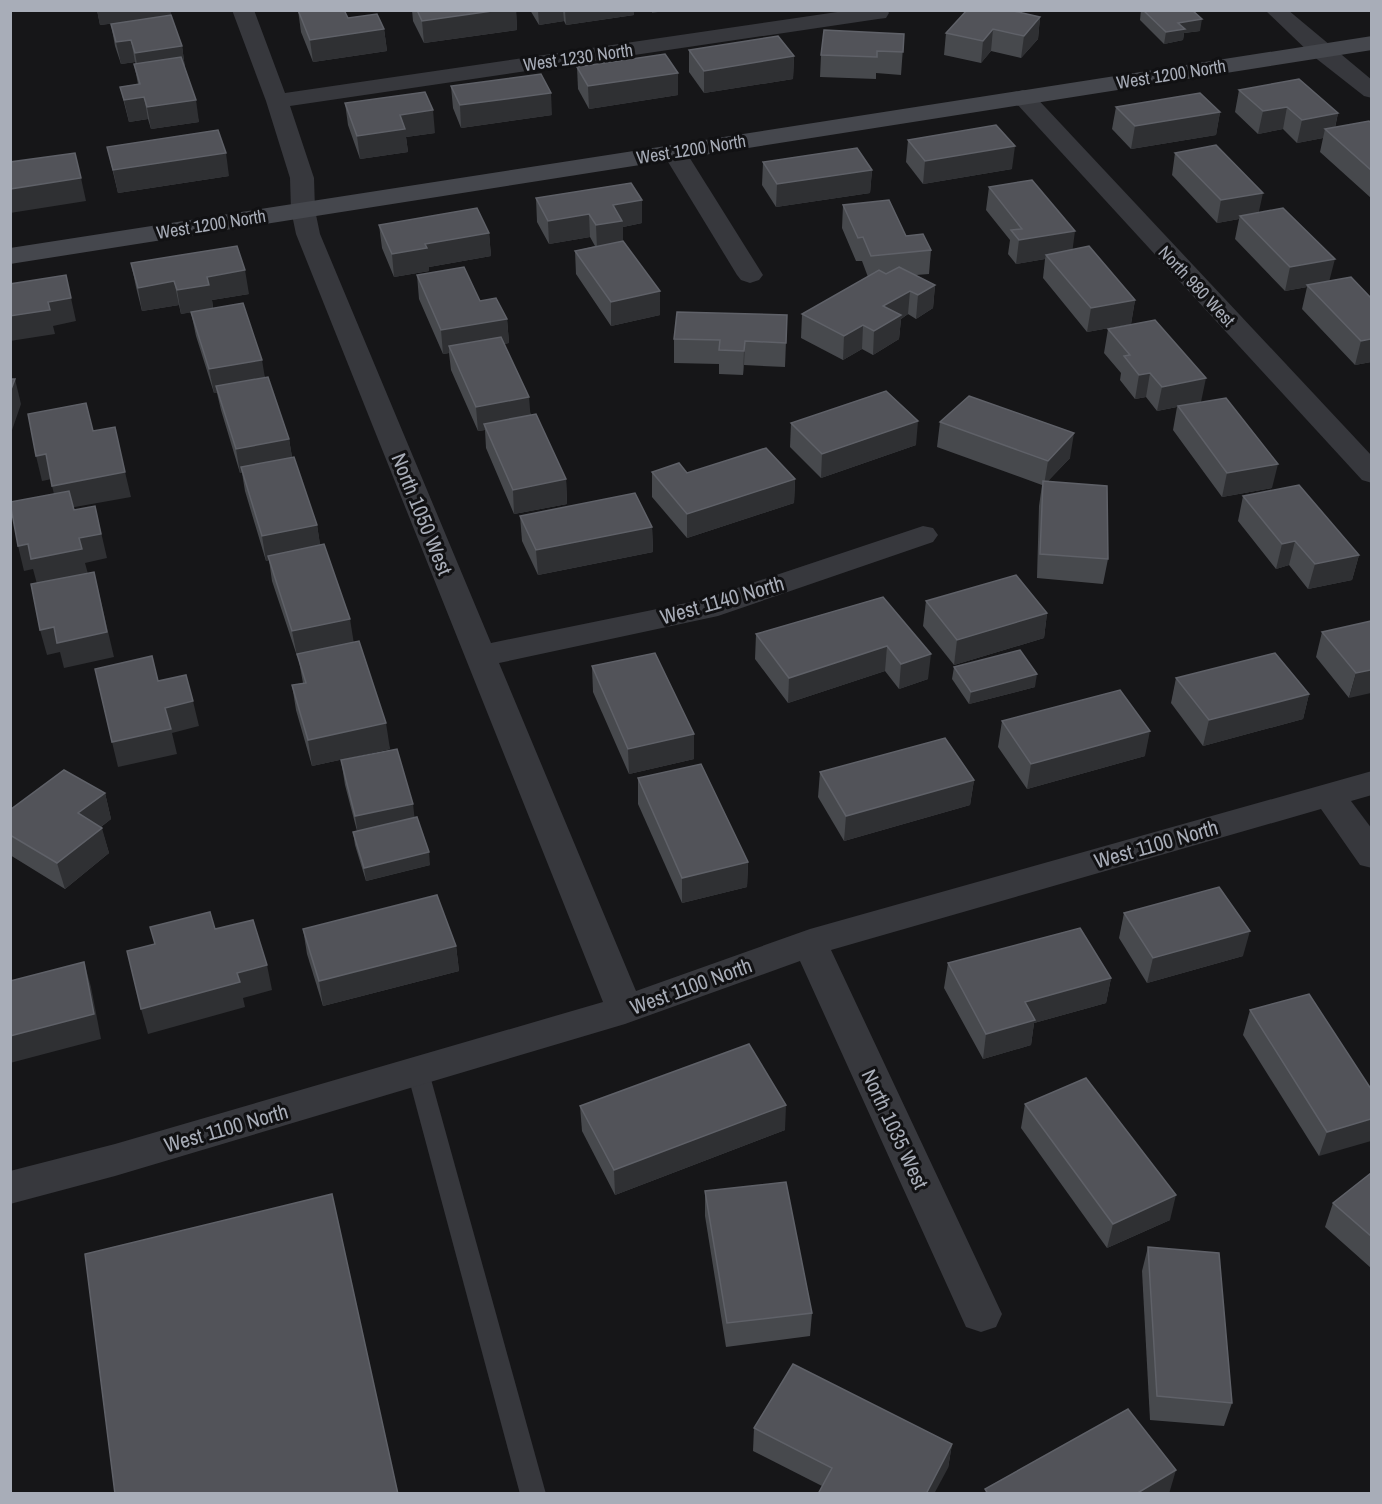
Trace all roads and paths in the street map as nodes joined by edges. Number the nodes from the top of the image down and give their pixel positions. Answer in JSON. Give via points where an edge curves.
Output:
{"nodes":[{"id":1,"x":243,"y":10,"type":"edge"},
{"id":2,"x":1275,"y":10,"type":"edge"},
{"id":3,"x":878,"y":13,"type":"dead end"},
{"id":4,"x":1371,"y":43,"type":"edge"},
{"id":5,"x":1321,"y":51,"type":"junction"},
{"id":6,"x":1371,"y":91,"type":"edge"},
{"id":7,"x":1023,"y":98,"type":"junction"},
{"id":8,"x":277,"y":101,"type":"junction"},
{"id":9,"x":674,"y":152,"type":"junction"},
{"id":10,"x":303,"y":210,"type":"junction"},
{"id":11,"x":10,"y":256,"type":"edge"},
{"id":12,"x":750,"y":275,"type":"dead end"},
{"id":13,"x":1371,"y":474,"type":"edge"},
{"id":14,"x":923,"y":534,"type":"dead end"},
{"id":15,"x":481,"y":656,"type":"junction"},
{"id":16,"x":1371,"y":783,"type":"edge"},
{"id":17,"x":1329,"y":795,"type":"junction"},
{"id":18,"x":1371,"y":856,"type":"edge"},
{"id":19,"x":810,"y":943,"type":"junction"},
{"id":20,"x":625,"y":1010,"type":"junction"},
{"id":21,"x":417,"y":1072,"type":"junction"},
{"id":22,"x":10,"y":1188,"type":"edge"},
{"id":23,"x":981,"y":1314,"type":"dead end"},
{"id":24,"x":533,"y":1494,"type":"edge"}],
"edges":[{"from":1,"to":8,"type":"street","name":"North 1050 West"},
{"from":2,"to":5,"type":"street"},
{"from":3,"to":8,"type":"street","name":"West 1230 North"},
{"from":4,"to":5,"type":"street","name":"West 1200 North"},
{"from":5,"to":6,"type":"street"},
{"from":5,"to":7,"type":"street","name":"West 1200 North"},
{"from":7,"to":9,"type":"street","name":"West 1200 North"},
{"from":7,"to":13,"type":"street","name":"North 980 West"},
{"from":8,"to":10,"type":"street","name":"North 1050 West","via":[[302,178]]},
{"from":9,"to":10,"type":"street","name":"West 1200 North"},
{"from":9,"to":12,"type":"street"},
{"from":10,"to":11,"type":"street","name":"West 1200 North"},
{"from":10,"to":15,"type":"street","name":"North 1050 West","via":[[308,234]]},
{"from":14,"to":15,"type":"street","name":"West 1140 North","via":[[707,609]]},
{"from":15,"to":20,"type":"street","name":"North 1050 West"},
{"from":16,"to":17,"type":"street","name":"West 1100 North"},
{"from":17,"to":18,"type":"street"},
{"from":17,"to":19,"type":"street","name":"West 1100 North"},
{"from":19,"to":20,"type":"street","name":"West 1100 North"},
{"from":19,"to":23,"type":"street","name":"North 1035 West"},
{"from":20,"to":21,"type":"street","name":"West 1100 North"},
{"from":21,"to":22,"type":"street","name":"West 1100 North"},
{"from":21,"to":24,"type":"lane"}]}
